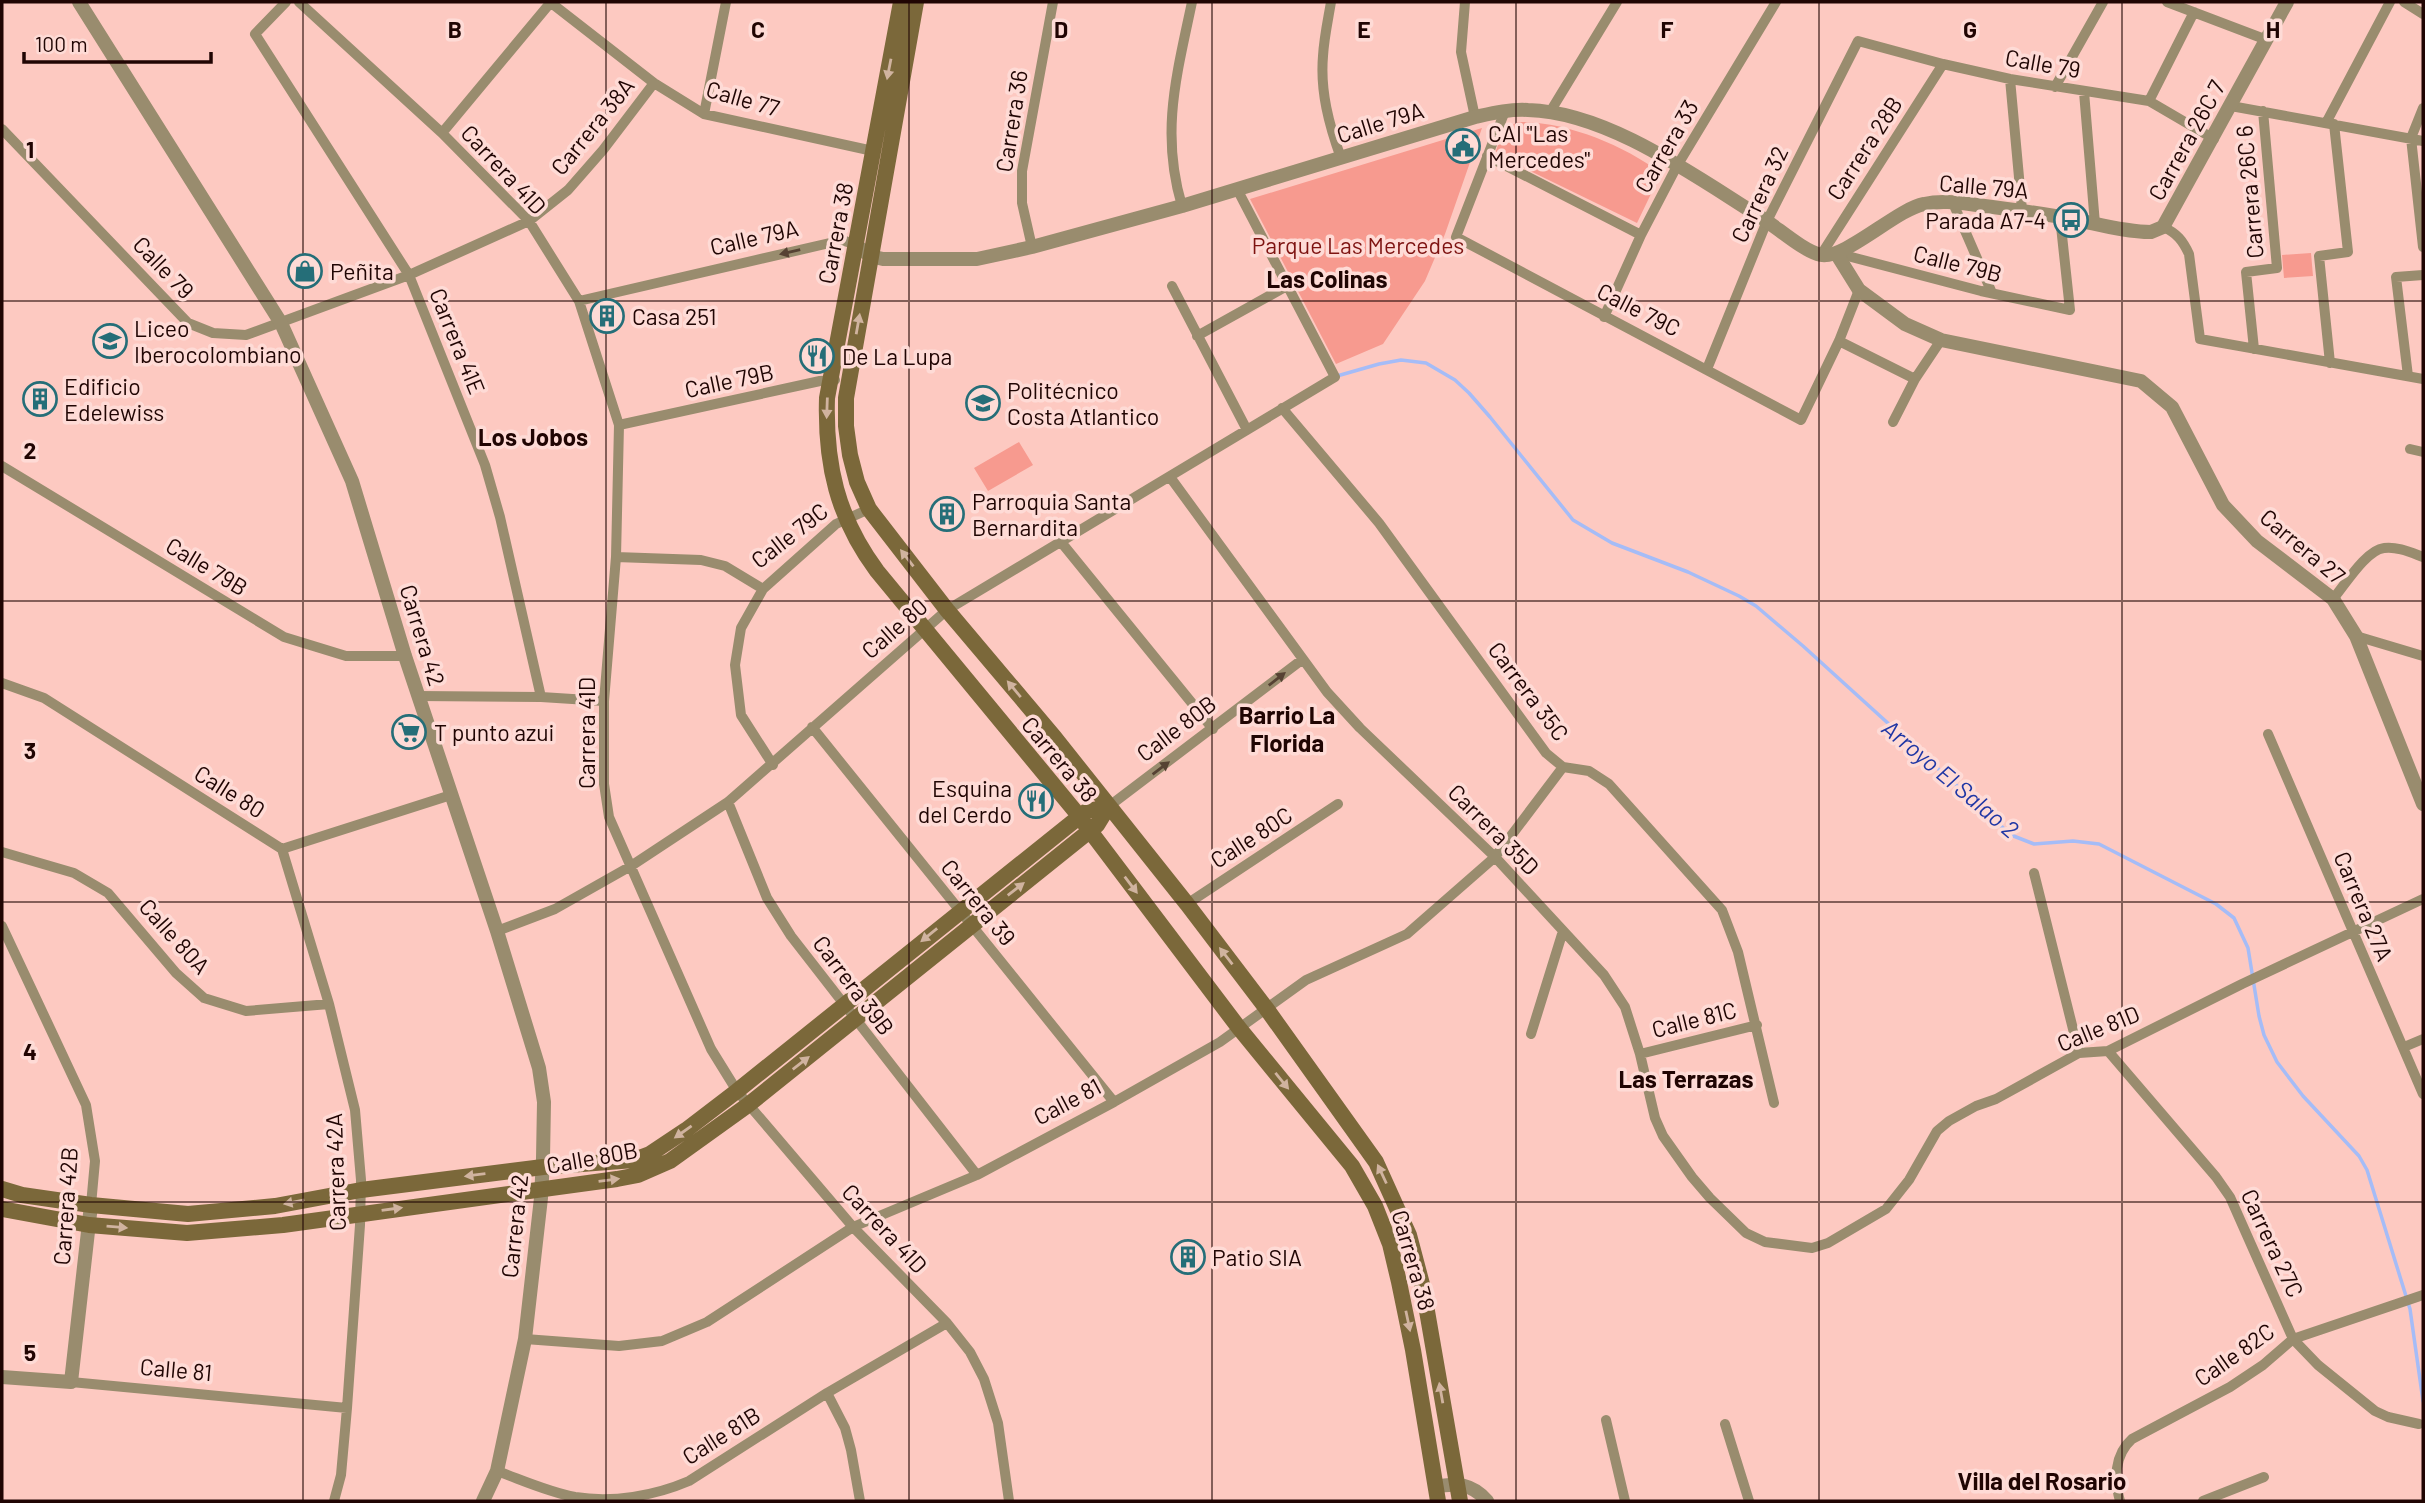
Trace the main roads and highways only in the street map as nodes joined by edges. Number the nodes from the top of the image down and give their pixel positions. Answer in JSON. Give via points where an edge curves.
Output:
{"nodes":[{"id":1,"x":901,"y":2,"type":"edge"},
{"id":2,"x":916,"y":2,"type":"edge"},
{"id":3,"x":1108,"y":807,"type":"junction"},
{"id":4,"x":1079,"y":817,"type":"junction"},
{"id":5,"x":1090,"y":831,"type":"junction"},
{"id":6,"x":2,"y":1189,"type":"edge"},
{"id":7,"x":2,"y":1209,"type":"edge"},
{"id":8,"x":1437,"y":1494,"type":"edge"},
{"id":9,"x":1460,"y":1501,"type":"edge"}],
"edges":[{"from":1,"to":4,"type":"main road","name":"Carrera 38","one_way":true,"via":[[829,380],[826,429],[836,491],[859,546]]},
{"from":3,"to":2,"type":"main road","name":"Carrera 38","one_way":true,"via":[[869,509],[850,455],[846,398]]},
{"from":3,"to":4,"type":"main road","name":"Calle 80B"},
{"from":3,"to":5,"type":"main road","name":"Calle 80B"},
{"from":9,"to":3,"type":"main road","name":"Carrera 38","one_way":true,"via":[[1423,1288],[1409,1235],[1376,1162],[1266,1008]]},
{"from":4,"to":5,"type":"main road","name":"Carrera 38"},
{"from":4,"to":6,"type":"main road","name":"Calle 80B","one_way":true,"via":[[737,1091],[686,1130],[634,1160],[543,1167],[188,1214],[91,1205]]},
{"from":7,"to":5,"type":"main road","name":"Calle 80B","one_way":true,"via":[[89,1225],[187,1233],[283,1225],[617,1179],[652,1170],[748,1105]]},
{"from":5,"to":8,"type":"main road","name":"Carrera 38","one_way":true,"via":[[1239,1028],[1352,1167],[1375,1206],[1399,1282]]}]}
